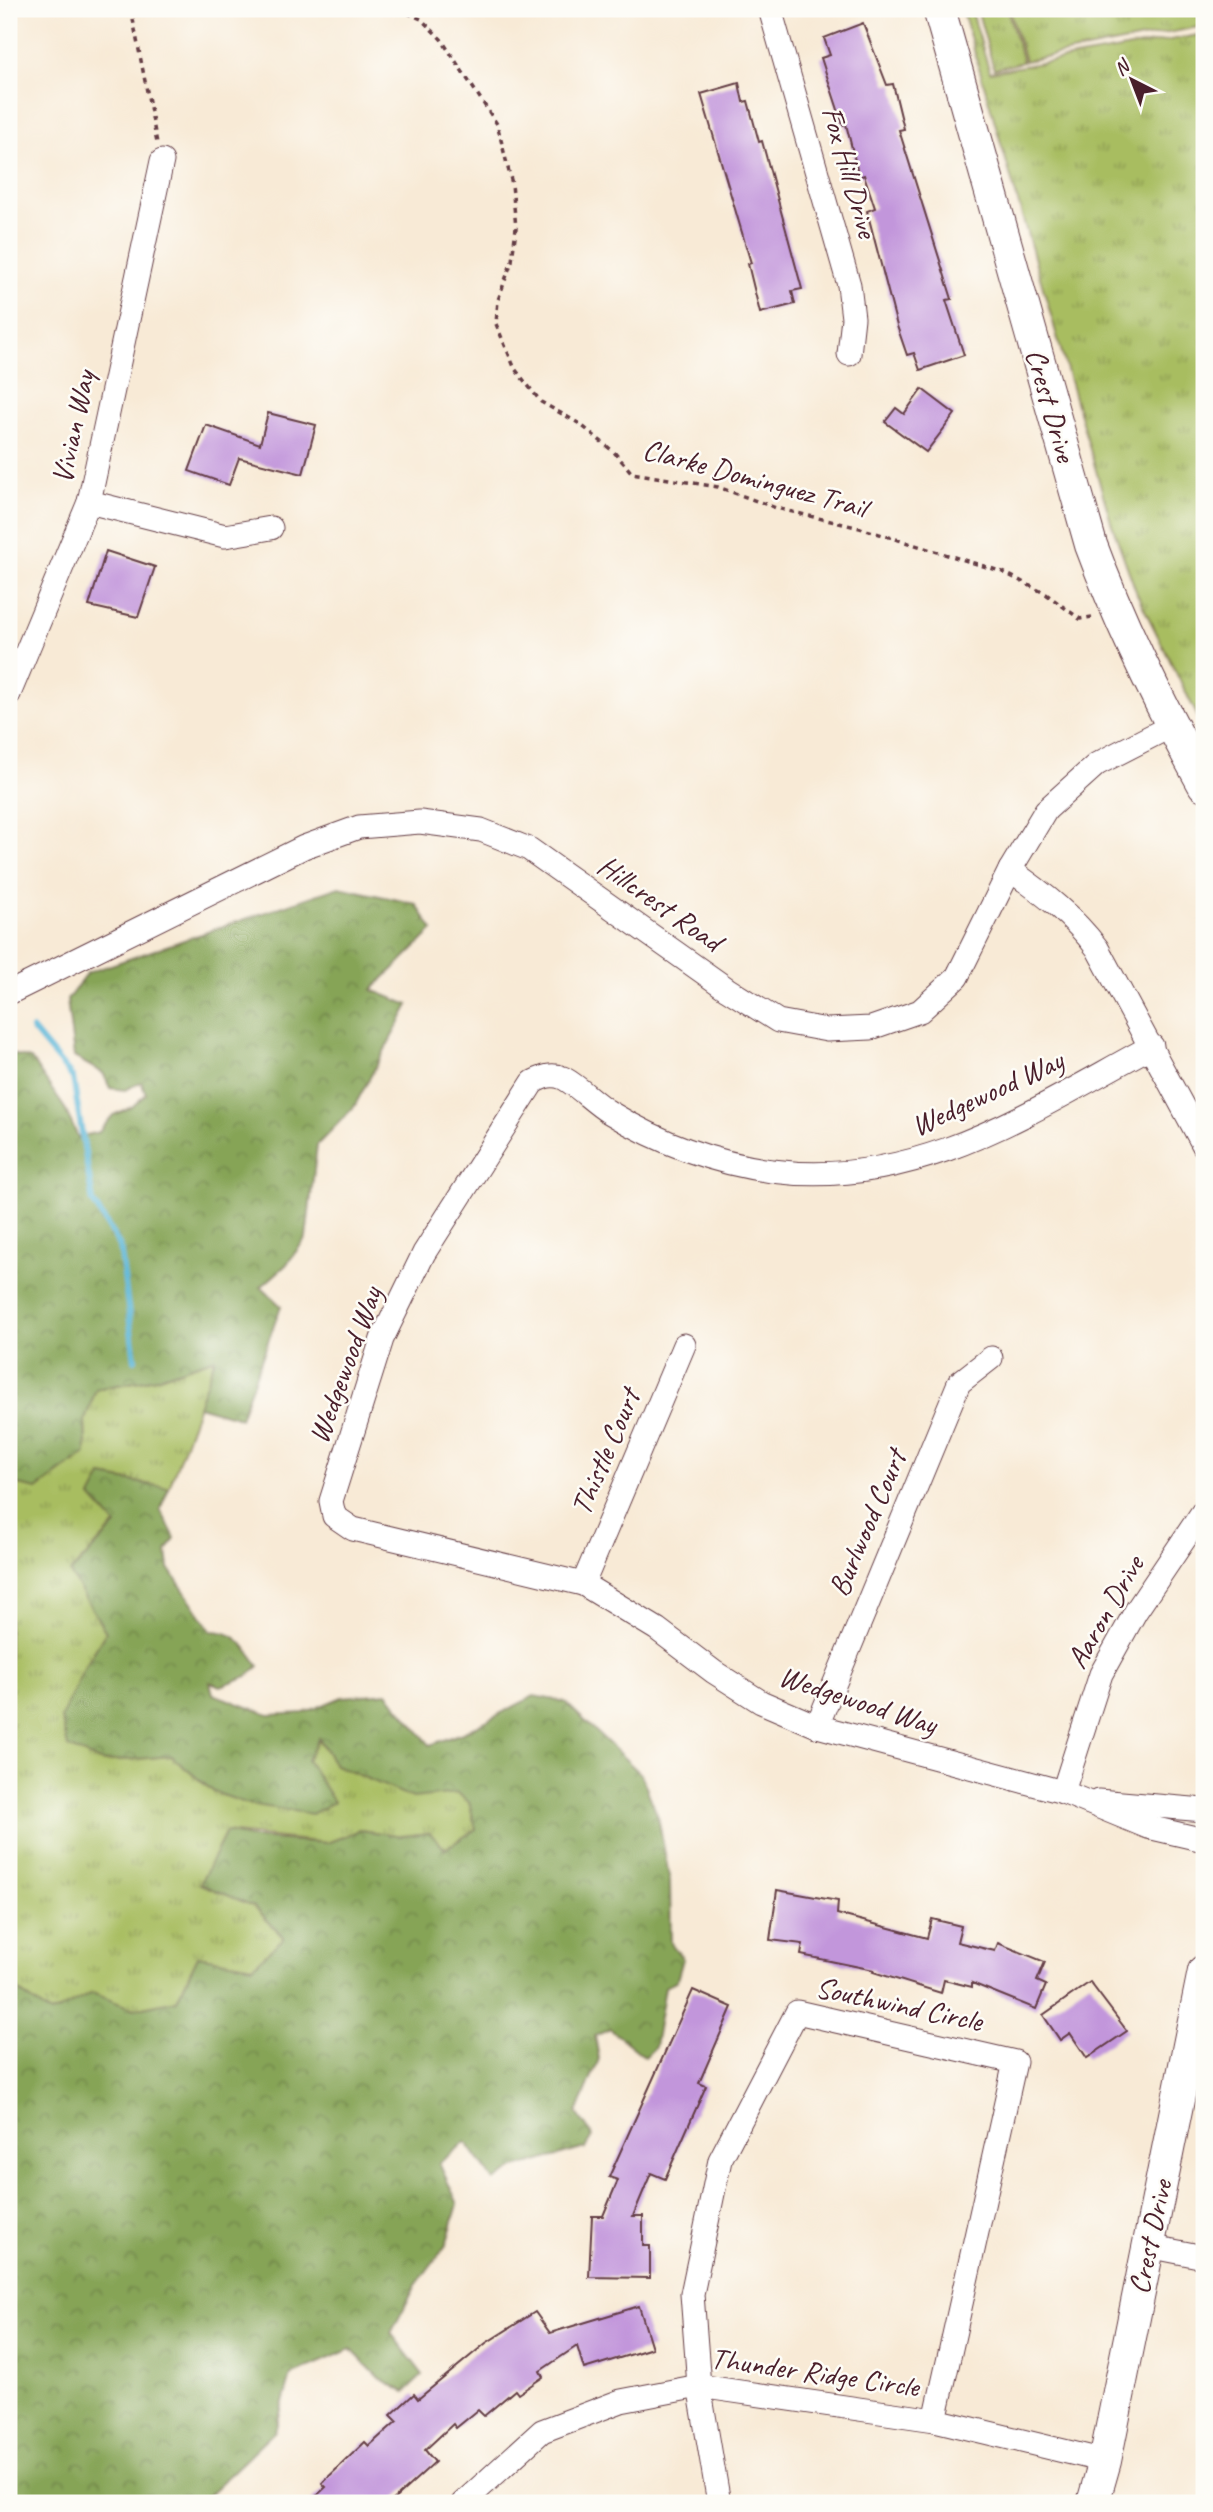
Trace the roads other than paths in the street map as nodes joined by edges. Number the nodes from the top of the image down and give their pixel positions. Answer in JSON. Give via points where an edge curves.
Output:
{"nodes":[{"id":1,"x":770,"y":9,"type":"edge"},
{"id":2,"x":939,"y":9,"type":"edge"},
{"id":3,"x":162,"y":162,"type":"road end"},
{"id":4,"x":849,"y":354,"type":"dead end"},
{"id":5,"x":89,"y":502,"type":"junction"},
{"id":6,"x":271,"y":528,"type":"dead end"},
{"id":7,"x":9,"y":694,"type":"edge"},
{"id":8,"x":1171,"y":726,"type":"junction"},
{"id":9,"x":1204,"y":785,"type":"edge"},
{"id":10,"x":1010,"y":870,"type":"junction"},
{"id":11,"x":9,"y":993,"type":"edge"},
{"id":12,"x":1152,"y":1046,"type":"junction"},
{"id":13,"x":1204,"y":1146,"type":"edge"},
{"id":14,"x":684,"y":1345,"type":"dead end"},
{"id":15,"x":991,"y":1358,"type":"dead end"},
{"id":16,"x":1204,"y":1510,"type":"edge"},
{"id":17,"x":583,"y":1584,"type":"junction"},
{"id":18,"x":817,"y":1726,"type":"junction"},
{"id":19,"x":1063,"y":1792,"type":"junction"},
{"id":20,"x":1091,"y":1801,"type":"junction"},
{"id":21,"x":1155,"y":1804,"type":"junction"},
{"id":22,"x":1204,"y":1810,"type":"edge"},
{"id":23,"x":1148,"y":1827,"type":"junction"},
{"id":24,"x":1204,"y":1840,"type":"edge"},
{"id":25,"x":1204,"y":1971,"type":"edge"},
{"id":26,"x":1148,"y":2246,"type":"junction"},
{"id":27,"x":1204,"y":2257,"type":"edge"},
{"id":28,"x":699,"y":2386,"type":"junction"},
{"id":29,"x":934,"y":2420,"type":"junction"},
{"id":30,"x":1105,"y":2460,"type":"junction"},
{"id":31,"x":463,"y":2503,"type":"edge"},
{"id":32,"x":719,"y":2503,"type":"edge"},
{"id":33,"x":1093,"y":2503,"type":"edge"}],
"edges":[{"from":1,"to":4,"type":"street","name":"Fox Hill Drive","via":[[849,285],[853,318]]},
{"from":2,"to":8,"type":"street","name":"Crest Drive","via":[[1087,532],[1113,606]]},
{"from":3,"to":5,"type":"street","name":"Vivian Way"},
{"from":5,"to":6,"type":"street","via":[[225,536]]},
{"from":5,"to":7,"type":"street","name":"Vivian Way"},
{"from":8,"to":9,"type":"street","name":"Crest Drive"},
{"from":8,"to":10,"type":"street","name":"Hillcrest Road","via":[[1097,764],[1046,810]]},
{"from":10,"to":11,"type":"street","name":"Hillcrest Road","via":[[957,977],[920,1011],[871,1028],[827,1030],[778,1021],[528,849],[481,831],[420,822],[359,827],[304,847]]},
{"from":10,"to":12,"type":"street","via":[[1081,926]]},
{"from":12,"to":13,"type":"street"},
{"from":12,"to":17,"type":"street","name":"Wedgewood Way","via":[[963,1146],[899,1165],[850,1172],[776,1172],[708,1159],[622,1120],[561,1077],[547,1075],[533,1082],[424,1253],[382,1339],[331,1508],[339,1522],[353,1529]]},
{"from":14,"to":17,"type":"street","name":"Thistle Court"},
{"from":15,"to":18,"type":"street","name":"Burlwood Court","via":[[959,1383]]},
{"from":16,"to":19,"type":"street","name":"Aaron Drive","via":[[1136,1611],[1101,1674]]},
{"from":17,"to":18,"type":"street","name":"Wedgewood Way","via":[[761,1702]]},
{"from":18,"to":19,"type":"street","name":"Wedgewood Way"},
{"from":19,"to":20,"type":"street","name":"Wedgewood Way"},
{"from":20,"to":21,"type":"street","name":"Wedgewood Way"},
{"from":20,"to":23,"type":"street","name":"Wedgewood Way"},
{"from":21,"to":22,"type":"street","name":"Wedgewood Way"},
{"from":21,"to":23,"type":"street"},
{"from":23,"to":24,"type":"street","name":"Wedgewood Way"},
{"from":25,"to":26,"type":"street","name":"Crest Drive"},
{"from":26,"to":27,"type":"street"},
{"from":26,"to":30,"type":"street","name":"Crest Drive"},
{"from":28,"to":29,"type":"street","name":"Thunder Ridge Circle"},
{"from":28,"to":29,"type":"street","name":"Southwind Circle","via":[[692,2294],[720,2160],[797,2012],[1015,2062]]},
{"from":28,"to":31,"type":"street","name":"Thunder Ridge Circle","via":[[621,2401],[541,2431]]},
{"from":28,"to":32,"type":"street"},
{"from":29,"to":30,"type":"street","name":"Thunder Ridge Circle"},
{"from":30,"to":33,"type":"street","name":"Crest Drive"}]}
